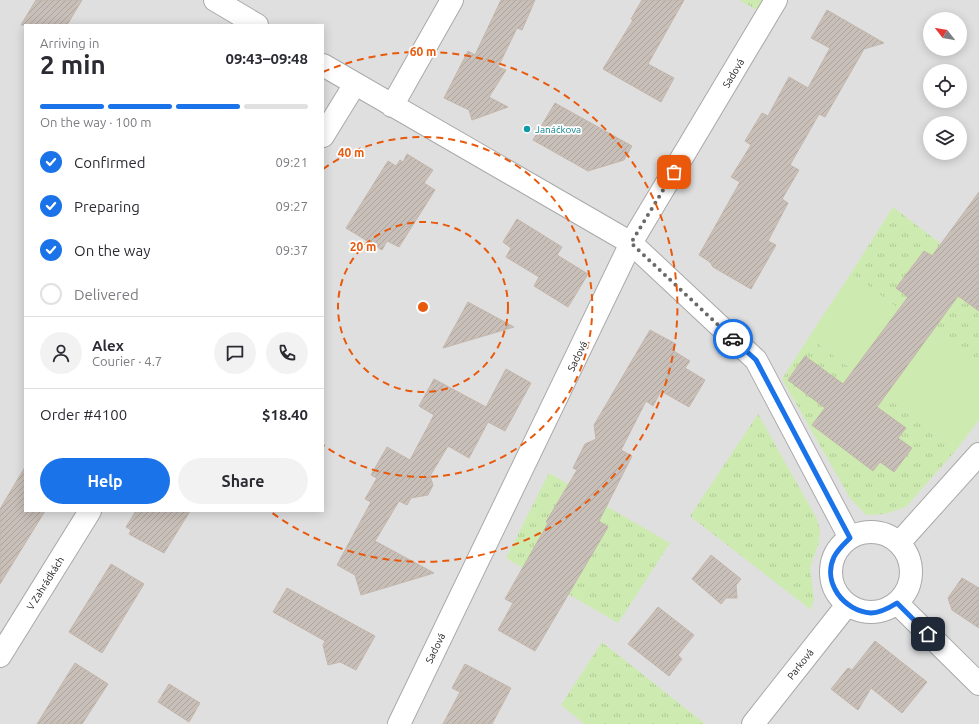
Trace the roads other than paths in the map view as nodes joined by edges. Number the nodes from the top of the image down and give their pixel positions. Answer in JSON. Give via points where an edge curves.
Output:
{"nodes":[{"id":1,"x":215,"y":0,"type":"edge"},
{"id":2,"x":452,"y":0,"type":"edge"},
{"id":3,"x":776,"y":0,"type":"edge"},
{"id":4,"x":255,"y":24,"type":"edge"},
{"id":5,"x":324,"y":66,"type":"edge"},
{"id":6,"x":355,"y":84,"type":"junction"},
{"id":7,"x":392,"y":106,"type":"junction"},
{"id":8,"x":324,"y":134,"type":"edge"},
{"id":9,"x":631,"y":243,"type":"junction"},
{"id":10,"x":979,"y":454,"type":"edge"},
{"id":11,"x":89,"y":512,"type":"edge"},
{"id":12,"x":850,"y":538,"type":"junction"},
{"id":13,"x":899,"y":544,"type":"junction"},
{"id":14,"x":897,"y":603,"type":"junction"},
{"id":15,"x":847,"y":605,"type":"junction"},
{"id":16,"x":0,"y":656,"type":"edge"},
{"id":17,"x":979,"y":684,"type":"edge"},
{"id":18,"x":399,"y":724,"type":"edge"},
{"id":19,"x":753,"y":724,"type":"edge"}],
"edges":[{"from":1,"to":4,"type":"street"},
{"from":2,"to":7,"type":"street"},
{"from":3,"to":9,"type":"street","name":"Sadová"},
{"from":5,"to":6,"type":"street"},
{"from":6,"to":7,"type":"street"},
{"from":6,"to":8,"type":"street"},
{"from":7,"to":9,"type":"street"},
{"from":9,"to":12,"type":"street","via":[[756,360]]},
{"from":9,"to":18,"type":"street","name":"Sadová"},
{"from":10,"to":13,"type":"street"},
{"from":11,"to":16,"type":"street","name":"V Zahrádkách"},
{"from":12,"to":13,"type":"street","via":[[862,533],[876,532],[888,536]]},
{"from":12,"to":15,"type":"street","via":[[840,547],[831,571],[838,596]]},
{"from":13,"to":14,"type":"street","via":[[907,554],[911,580]]},
{"from":14,"to":15,"type":"street","via":[[885,610],[872,613],[859,611]]},
{"from":14,"to":17,"type":"street"},
{"from":15,"to":19,"type":"street","name":"Parková"}]}
